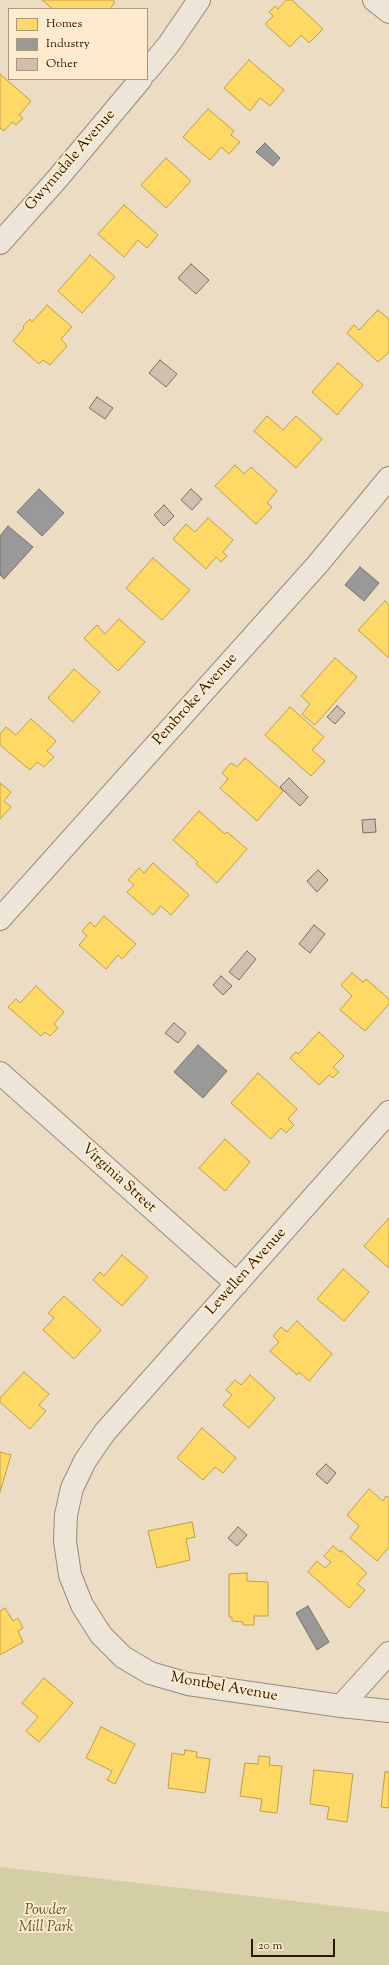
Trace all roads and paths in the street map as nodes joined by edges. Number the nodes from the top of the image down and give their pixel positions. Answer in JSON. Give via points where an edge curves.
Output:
{"nodes":[{"id":1,"x":199,"y":0,"type":"edge"},
{"id":2,"x":374,"y":0,"type":"edge"},
{"id":3,"x":389,"y":12,"type":"edge"},
{"id":4,"x":148,"y":71,"type":"edge"},
{"id":5,"x":140,"y":80,"type":"edge"},
{"id":6,"x":0,"y":243,"type":"edge"},
{"id":7,"x":389,"y":478,"type":"edge"},
{"id":8,"x":0,"y":919,"type":"edge"},
{"id":9,"x":0,"y":1074,"type":"edge"},
{"id":10,"x":389,"y":1112,"type":"edge"},
{"id":11,"x":237,"y":1284,"type":"junction"},
{"id":12,"x":105,"y":1432,"type":"joint"},
{"id":13,"x":389,"y":1653,"type":"edge"},
{"id":14,"x":341,"y":1706,"type":"junction"},
{"id":15,"x":389,"y":1711,"type":"edge"}],
"edges":[{"from":1,"to":4,"type":"street"},
{"from":2,"to":3,"type":"street"},
{"from":5,"to":6,"type":"street","name":"Gwynndale Avenue"},
{"from":7,"to":8,"type":"street","name":"Pembroke Avenue","via":[[318,565]]},
{"from":9,"to":11,"type":"street","name":"Virginia Street"},
{"from":10,"to":11,"type":"street","name":"Lewellen Avenue"},
{"from":11,"to":12,"type":"street","name":"Lewellen Avenue"},
{"from":12,"to":14,"type":"street","name":"Montbel Avenue","via":[[85,1461],[72,1488],[66,1515],[65,1542],[70,1575],[82,1606],[101,1635],[123,1657],[150,1673],[188,1684]]},
{"from":13,"to":14,"type":"street"},
{"from":14,"to":15,"type":"street","name":"Montbel Avenue"}]}
